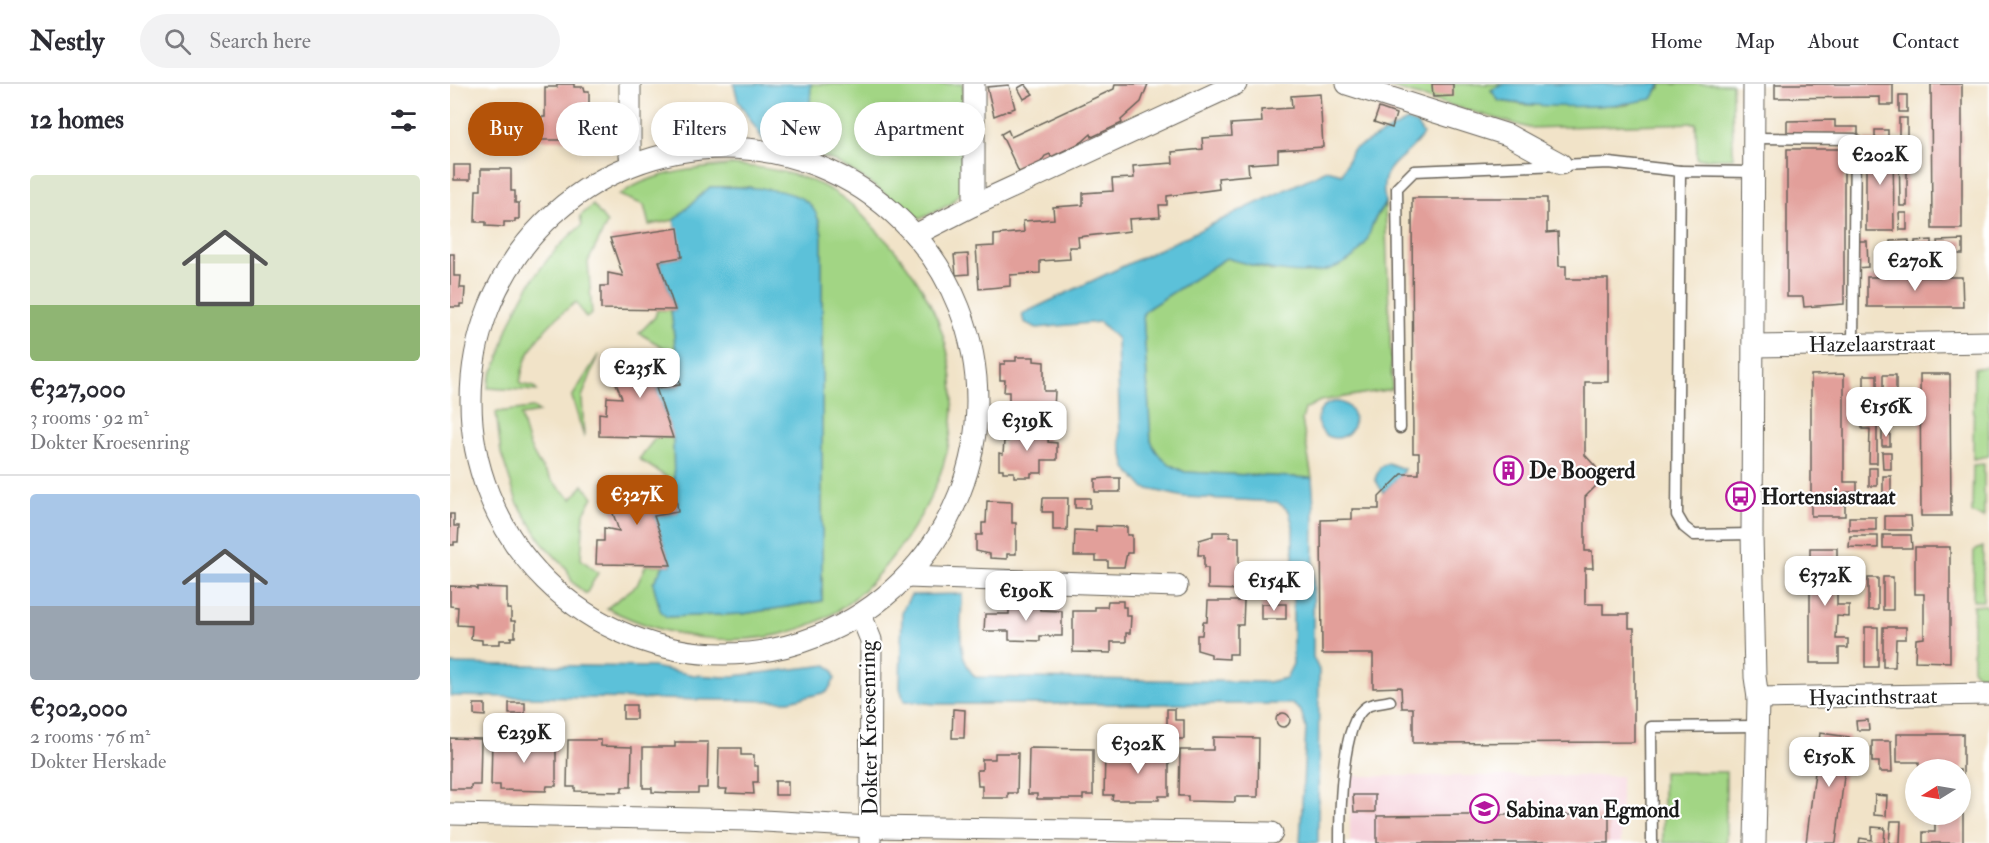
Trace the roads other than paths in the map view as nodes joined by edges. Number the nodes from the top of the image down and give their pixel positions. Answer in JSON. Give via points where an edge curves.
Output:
{"nodes":[{"id":1,"x":630,"y":84,"type":"edge"},
{"id":2,"x":974,"y":84,"type":"edge"},
{"id":3,"x":1236,"y":84,"type":"edge"},
{"id":4,"x":1347,"y":84,"type":"edge"},
{"id":5,"x":1754,"y":84,"type":"edge"},
{"id":6,"x":630,"y":102,"type":"edge"},
{"id":7,"x":1754,"y":138,"type":"junction"},
{"id":8,"x":639,"y":155,"type":"edge"},
{"id":9,"x":630,"y":156,"type":"edge"},
{"id":10,"x":1561,"y":164,"type":"junction"},
{"id":11,"x":1680,"y":171,"type":"junction"},
{"id":12,"x":1753,"y":172,"type":"junction"},
{"id":13,"x":974,"y":205,"type":"junction"},
{"id":14,"x":915,"y":235,"type":"junction"},
{"id":15,"x":1989,"y":342,"type":"edge"},
{"id":16,"x":1852,"y":343,"type":"junction"},
{"id":17,"x":1754,"y":346,"type":"junction"},
{"id":18,"x":1400,"y":428,"type":"dead end"},
{"id":19,"x":1752,"y":534,"type":"junction"},
{"id":20,"x":907,"y":577,"type":"junction"},
{"id":21,"x":1177,"y":586,"type":"dead end"},
{"id":22,"x":861,"y":615,"type":"junction"},
{"id":23,"x":1989,"y":694,"type":"edge"},
{"id":24,"x":1758,"y":698,"type":"junction"},
{"id":25,"x":1390,"y":701,"type":"dead end"},
{"id":26,"x":1756,"y":726,"type":"junction"},
{"id":27,"x":450,"y":814,"type":"edge"},
{"id":28,"x":1272,"y":833,"type":"dead end"},
{"id":29,"x":870,"y":835,"type":"edge"},
{"id":30,"x":1340,"y":843,"type":"edge"},
{"id":31,"x":1652,"y":843,"type":"edge"},
{"id":32,"x":1755,"y":843,"type":"edge"}],
"edges":[{"from":1,"to":6,"type":"street"},
{"from":2,"to":13,"type":"street"},
{"from":3,"to":13,"type":"street"},
{"from":4,"to":10,"type":"street","via":[[1508,135]]},
{"from":5,"to":7,"type":"street"},
{"from":7,"to":12,"type":"street"},
{"from":7,"to":16,"type":"lane","via":[[1856,139]]},
{"from":8,"to":14,"type":"street","name":"Dokter Kroesenring","via":[[726,148],[796,159],[861,188]]},
{"from":9,"to":22,"type":"street","name":"Dokter Kroesenring","via":[[560,208],[534,234],[494,296],[481,330],[471,403],[482,475],[495,509],[513,542],[561,596],[611,628],[655,646],[726,656],[761,653],[796,645]]},
{"from":10,"to":11,"type":"lane","via":[[1609,163]]},
{"from":10,"to":18,"type":"lane","via":[[1414,171],[1397,188]]},
{"from":11,"to":12,"type":"lane"},
{"from":11,"to":19,"type":"lane","via":[[1677,515],[1694,535]]},
{"from":12,"to":17,"type":"street"},
{"from":13,"to":14,"type":"street"},
{"from":14,"to":20,"type":"street","name":"Dokter Kroesenring","via":[[954,294],[969,339],[977,398],[973,445],[957,502],[940,533]]},
{"from":15,"to":16,"type":"street","name":"Hazelaarstraat"},
{"from":16,"to":17,"type":"street","name":"Hazelaarstraat"},
{"from":17,"to":19,"type":"street"},
{"from":19,"to":24,"type":"street"},
{"from":20,"to":21,"type":"street"},
{"from":20,"to":22,"type":"street","name":"Dokter Kroesenring"},
{"from":22,"to":29,"type":"street","name":"Dokter Kroesenring","via":[[871,640]]},
{"from":23,"to":24,"type":"street","name":"Hyacinthstraat"},
{"from":24,"to":26,"type":"street"},
{"from":25,"to":30,"type":"lane","via":[[1366,706],[1353,722],[1347,746]]},
{"from":26,"to":31,"type":"lane","via":[[1651,727]]},
{"from":26,"to":32,"type":"street"},
{"from":27,"to":29,"type":"street","via":[[747,820]]},
{"from":28,"to":29,"type":"street"}]}
